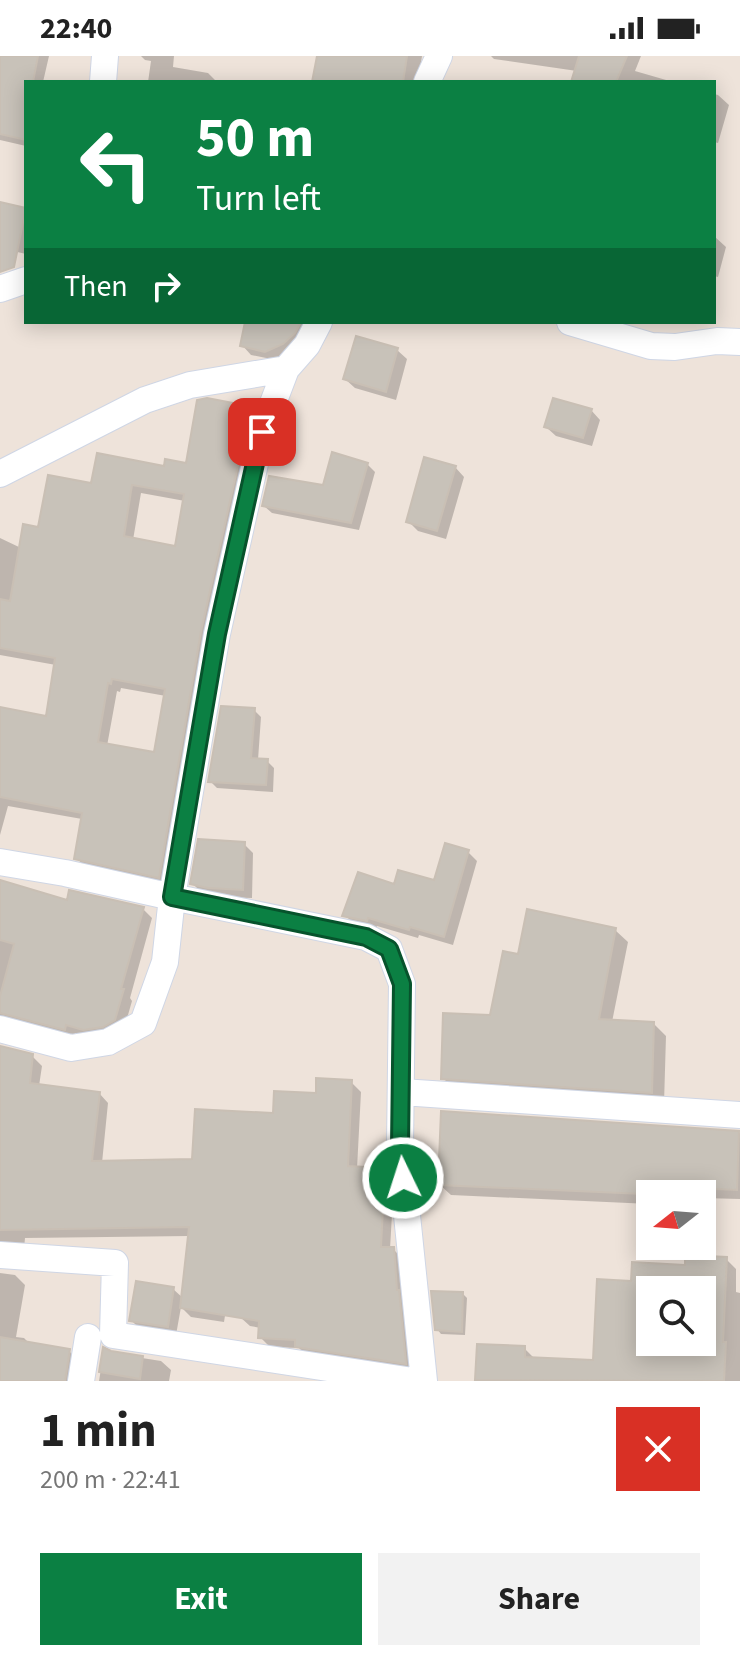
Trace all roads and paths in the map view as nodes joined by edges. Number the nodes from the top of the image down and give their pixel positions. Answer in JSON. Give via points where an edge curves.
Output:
{"nodes":[{"id":1,"x":105,"y":56,"type":"edge"},
{"id":2,"x":439,"y":56,"type":"edge"},
{"id":3,"x":103,"y":80,"type":"edge"},
{"id":4,"x":428,"y":80,"type":"edge"},
{"id":5,"x":24,"y":281,"type":"edge"},
{"id":6,"x":0,"y":289,"type":"edge"},
{"id":7,"x":318,"y":324,"type":"edge"},
{"id":8,"x":577,"y":324,"type":"edge"},
{"id":9,"x":740,"y":342,"type":"edge"},
{"id":10,"x":286,"y":369,"type":"junction"},
{"id":11,"x":0,"y":474,"type":"edge"},
{"id":12,"x":0,"y":862,"type":"edge"},
{"id":13,"x":172,"y":897,"type":"junction"},
{"id":14,"x":0,"y":1029,"type":"edge"},
{"id":15,"x":402,"y":1092,"type":"junction"},
{"id":16,"x":740,"y":1115,"type":"edge"},
{"id":17,"x":0,"y":1255,"type":"edge"},
{"id":18,"x":88,"y":1337,"type":"dead end"},
{"id":19,"x":81,"y":1381,"type":"edge"},
{"id":20,"x":413,"y":1381,"type":"edge"},
{"id":21,"x":424,"y":1381,"type":"edge"}],
"edges":[{"from":1,"to":3,"type":"street"},
{"from":2,"to":4,"type":"street"},
{"from":5,"to":6,"type":"street"},
{"from":7,"to":10,"type":"street"},
{"from":8,"to":9,"type":"street","via":[[651,346]]},
{"from":10,"to":11,"type":"street","via":[[190,385],[145,400]]},
{"from":10,"to":13,"type":"street","via":[[262,432],[217,634]]},
{"from":12,"to":13,"type":"street"},
{"from":13,"to":14,"type":"street","via":[[165,962],[143,1023],[108,1042],[71,1048]]},
{"from":13,"to":15,"type":"street","via":[[366,937],[389,949],[402,984]]},
{"from":15,"to":16,"type":"street"},
{"from":15,"to":21,"type":"street","via":[[400,1147]]},
{"from":17,"to":20,"type":"street","via":[[115,1263],[113,1335]]},
{"from":18,"to":19,"type":"street"}]}
